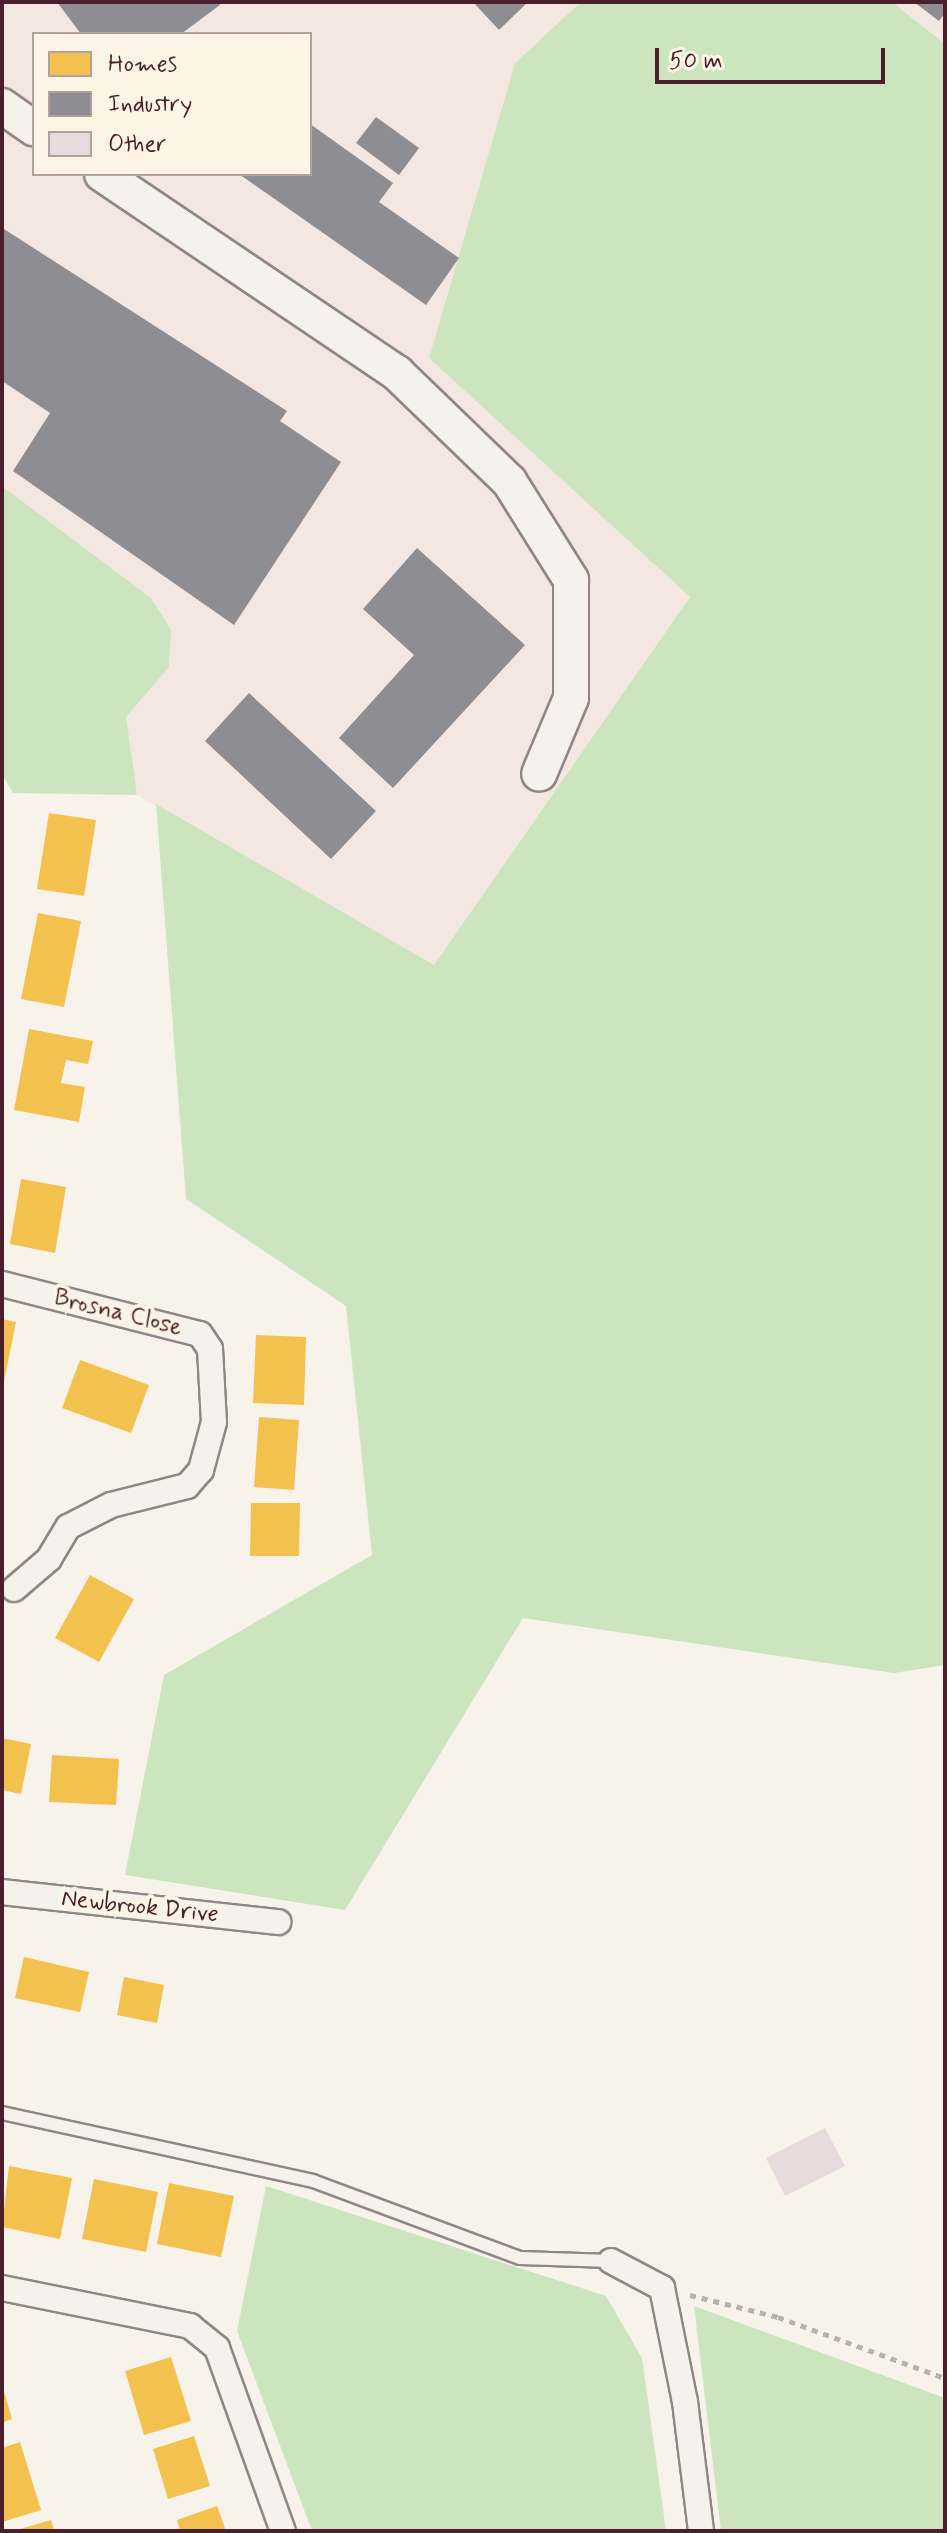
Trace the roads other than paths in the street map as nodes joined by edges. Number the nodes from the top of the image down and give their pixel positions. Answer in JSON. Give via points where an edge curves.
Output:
{"nodes":[{"id":1,"x":2,"y":106,"type":"edge"},
{"id":2,"x":32,"y":127,"type":"edge"},
{"id":3,"x":105,"y":176,"type":"edge"},
{"id":4,"x":539,"y":774,"type":"dead end"},
{"id":5,"x":2,"y":1284,"type":"edge"},
{"id":6,"x":14,"y":1589,"type":"dead end"},
{"id":7,"x":2,"y":1892,"type":"edge"},
{"id":8,"x":278,"y":1922,"type":"dead end"},
{"id":9,"x":2,"y":2113,"type":"edge"},
{"id":10,"x":611,"y":2261,"type":"joint"},
{"id":11,"x":2,"y":2288,"type":"edge"},
{"id":12,"x":283,"y":2531,"type":"edge"},
{"id":13,"x":701,"y":2531,"type":"edge"}],
"edges":[{"from":1,"to":2,"type":"street"},
{"from":3,"to":4,"type":"street","via":[[397,373],[509,481],[571,580],[571,698]]},
{"from":5,"to":6,"type":"street","name":"Brosna Close","via":[[200,1334],[210,1349],[214,1422],[201,1470],[187,1486],[111,1505],[68,1527],[49,1559]]},
{"from":7,"to":8,"type":"street","name":"Newbrook Drive"},
{"from":9,"to":10,"type":"lane","via":[[313,2181],[520,2258]]},
{"from":10,"to":13,"type":"street","via":[[662,2288],[685,2402]]},
{"from":11,"to":12,"type":"street","via":[[190,2326],[217,2348]]}]}
